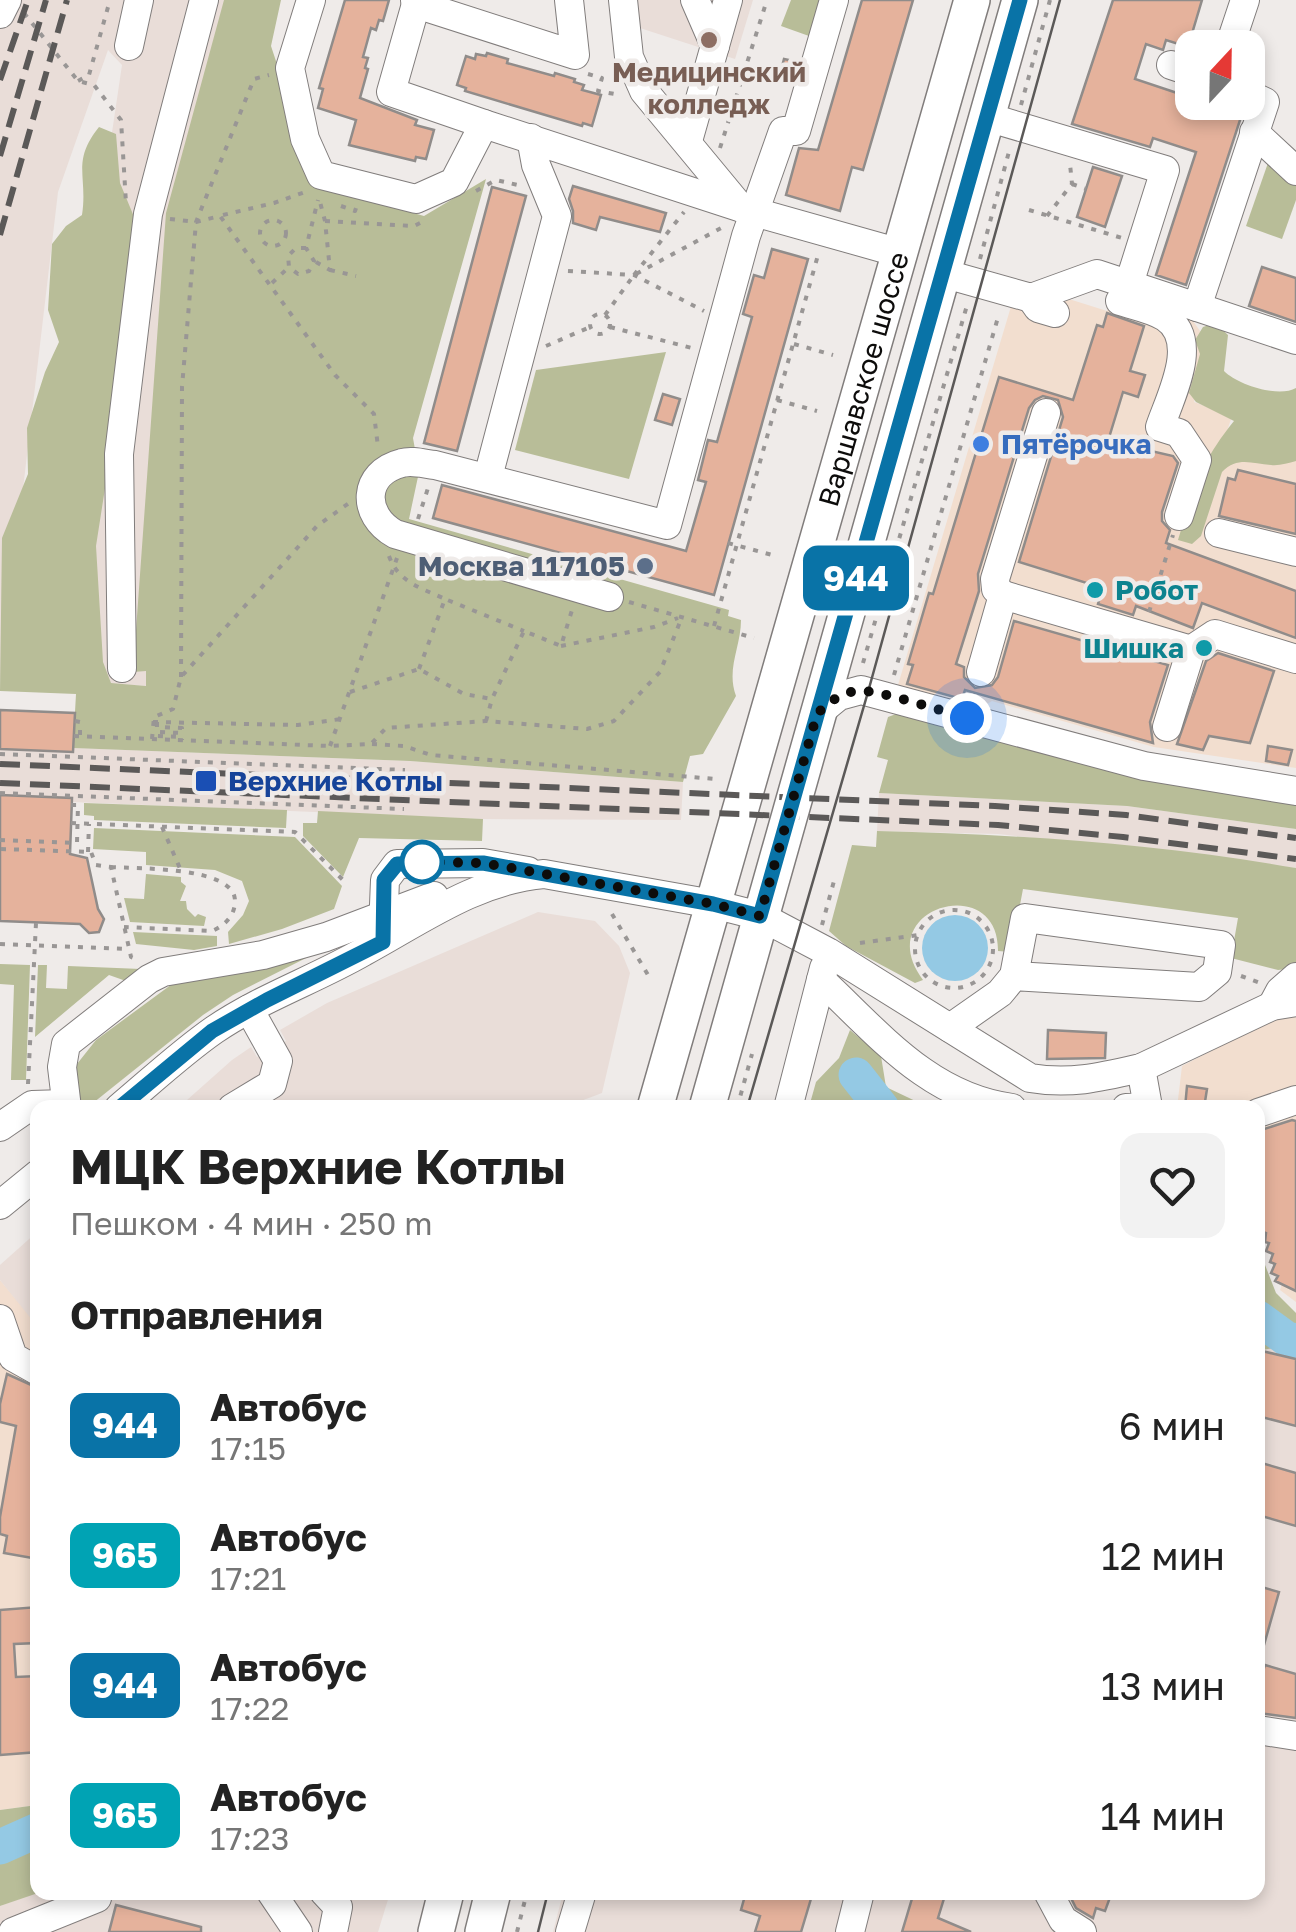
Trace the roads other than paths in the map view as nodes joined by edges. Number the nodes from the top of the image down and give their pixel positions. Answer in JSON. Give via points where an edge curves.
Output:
{"nodes":[{"id":1,"x":140,"y":0,"type":"edge"},
{"id":2,"x":204,"y":0,"type":"edge"},
{"id":3,"x":311,"y":0,"type":"edge"},
{"id":4,"x":570,"y":0,"type":"edge"},
{"id":5,"x":622,"y":0,"type":"edge"},
{"id":6,"x":694,"y":0,"type":"edge"},
{"id":7,"x":728,"y":0,"type":"edge"},
{"id":8,"x":834,"y":0,"type":"edge"},
{"id":9,"x":972,"y":0,"type":"edge"},
{"id":10,"x":1020,"y":0,"type":"edge"},
{"id":11,"x":1245,"y":0,"type":"edge"},
{"id":12,"x":416,"y":2,"type":"edge"},
{"id":13,"x":1235,"y":30,"type":"edge"},
{"id":14,"x":129,"y":46,"type":"dead end"},
{"id":15,"x":715,"y":46,"type":"junction"},
{"id":16,"x":1258,"y":120,"type":"edge"},
{"id":17,"x":1001,"y":122,"type":"junction"},
{"id":18,"x":484,"y":124,"type":"junction"},
{"id":19,"x":1254,"y":132,"type":"junction"},
{"id":20,"x":531,"y":138,"type":"junction"},
{"id":21,"x":688,"y":141,"type":"junction"},
{"id":22,"x":1296,"y":171,"type":"edge"},
{"id":23,"x":750,"y":211,"type":"junction"},
{"id":24,"x":900,"y":253,"type":"junction"},
{"id":25,"x":958,"y":277,"type":"junction"},
{"id":26,"x":1066,"y":284,"type":"junction"},
{"id":27,"x":1129,"y":284,"type":"junction"},
{"id":28,"x":1031,"y":298,"type":"junction"},
{"id":29,"x":1197,"y":306,"type":"junction"},
{"id":30,"x":1055,"y":313,"type":"dead end"},
{"id":31,"x":1296,"y":340,"type":"edge"},
{"id":32,"x":1046,"y":413,"type":"dead end"},
{"id":33,"x":488,"y":477,"type":"junction"},
{"id":34,"x":1179,"y":516,"type":"road end"},
{"id":35,"x":1220,"y":533,"type":"dead end"},
{"id":36,"x":1296,"y":552,"type":"edge"},
{"id":37,"x":1002,"y":595,"type":"junction"},
{"id":38,"x":609,"y":597,"type":"road end"},
{"id":39,"x":837,"y":647,"type":"junction"},
{"id":40,"x":1191,"y":650,"type":"junction"},
{"id":41,"x":1296,"y":659,"type":"edge"},
{"id":42,"x":122,"y":668,"type":"dead end"},
{"id":43,"x":858,"y":688,"type":"junction"},
{"id":44,"x":817,"y":714,"type":"junction"},
{"id":45,"x":967,"y":718,"type":"junction"},
{"id":46,"x":1167,"y":727,"type":"dead end"},
{"id":47,"x":1296,"y":791,"type":"edge"},
{"id":48,"x":544,"y":874,"type":"junction"},
{"id":49,"x":713,"y":904,"type":"junction"},
{"id":50,"x":760,"y":916,"type":"junction"},
{"id":51,"x":383,"y":928,"type":"junction"},
{"id":52,"x":825,"y":966,"type":"junction"},
{"id":53,"x":1014,"y":976,"type":"junction"},
{"id":54,"x":1286,"y":994,"type":"edge"},
{"id":55,"x":250,"y":1009,"type":"junction"},
{"id":56,"x":950,"y":1028,"type":"junction"},
{"id":57,"x":1141,"y":1068,"type":"junction"},
{"id":58,"x":65,"y":1100,"type":"edge"},
{"id":59,"x":129,"y":1100,"type":"edge"},
{"id":60,"x":245,"y":1100,"type":"edge"},
{"id":61,"x":657,"y":1100,"type":"edge"},
{"id":62,"x":708,"y":1100,"type":"edge"},
{"id":63,"x":790,"y":1100,"type":"edge"},
{"id":64,"x":976,"y":1100,"type":"edge"},
{"id":65,"x":1147,"y":1100,"type":"edge"},
{"id":66,"x":1296,"y":1100,"type":"edge"},
{"id":67,"x":1265,"y":1111,"type":"edge"},
{"id":68,"x":30,"y":1180,"type":"edge"},
{"id":69,"x":0,"y":1204,"type":"edge"},
{"id":70,"x":0,"y":1319,"type":"edge"},
{"id":71,"x":17,"y":1363,"type":"edge"},
{"id":72,"x":1265,"y":1731,"type":"edge"},
{"id":73,"x":1296,"y":1736,"type":"edge"},
{"id":74,"x":92,"y":1900,"type":"edge"},
{"id":75,"x":276,"y":1900,"type":"edge"},
{"id":76,"x":331,"y":1900,"type":"edge"},
{"id":77,"x":444,"y":1900,"type":"edge"},
{"id":78,"x":491,"y":1900,"type":"edge"},
{"id":79,"x":580,"y":1900,"type":"edge"},
{"id":80,"x":858,"y":1900,"type":"edge"},
{"id":81,"x":1053,"y":1900,"type":"edge"},
{"id":82,"x":13,"y":1932,"type":"edge"},
{"id":83,"x":298,"y":1932,"type":"edge"},
{"id":84,"x":332,"y":1932,"type":"edge"},
{"id":85,"x":436,"y":1932,"type":"edge"},
{"id":86,"x":483,"y":1932,"type":"edge"},
{"id":87,"x":570,"y":1932,"type":"edge"},
{"id":88,"x":850,"y":1932,"type":"edge"},
{"id":89,"x":1082,"y":1932,"type":"edge"}],
"edges":[{"from":1,"to":14,"type":"street"},
{"from":2,"to":42,"type":"street","via":[[148,214],[119,454]]},
{"from":3,"to":18,"type":"street","via":[[290,68],[304,139],[322,176],[416,198],[454,182]]},
{"from":4,"to":12,"type":"street","via":[[575,55]]},
{"from":5,"to":21,"type":"street","via":[[613,65]]},
{"from":6,"to":15,"type":"street"},
{"from":7,"to":15,"type":"street"},
{"from":8,"to":23,"type":"street","via":[[796,131],[783,131]]},
{"from":9,"to":24,"type":"main road","name":"Варшавское шоссе"},
{"from":10,"to":17,"type":"main road","name":"Варшавское шоссе"},
{"from":11,"to":13,"type":"street"},
{"from":12,"to":18,"type":"street","via":[[390,92]]},
{"from":15,"to":21,"type":"street"},
{"from":16,"to":19,"type":"street"},
{"from":17,"to":25,"type":"main road","name":"Варшавское шоссе"},
{"from":17,"to":27,"type":"street","via":[[1164,170]]},
{"from":18,"to":20,"type":"street"},
{"from":19,"to":22,"type":"street"},
{"from":19,"to":29,"type":"street"},
{"from":20,"to":23,"type":"street"},
{"from":20,"to":33,"type":"street","via":[[557,216]]},
{"from":21,"to":23,"type":"street"},
{"from":23,"to":24,"type":"street"},
{"from":23,"to":33,"type":"street","via":[[667,525]]},
{"from":24,"to":49,"type":"main road","name":"Варшавское шоссе"},
{"from":25,"to":28,"type":"street"},
{"from":25,"to":39,"type":"main road","name":"Варшавское шоссе"},
{"from":26,"to":27,"type":"street","via":[[1097,274]]},
{"from":26,"to":28,"type":"street"},
{"from":26,"to":34,"type":"street","via":[[1146,309],[1179,329],[1180,365],[1160,428],[1179,433],[1197,460]]},
{"from":27,"to":29,"type":"street"},
{"from":28,"to":30,"type":"street"},
{"from":29,"to":31,"type":"street"},
{"from":32,"to":37,"type":"street","via":[[995,579]]},
{"from":33,"to":38,"type":"street","via":[[405,461],[381,472],[369,501],[375,517],[398,534]]},
{"from":35,"to":36,"type":"street"},
{"from":37,"to":40,"type":"street"},
{"from":37,"to":45,"type":"street"},
{"from":39,"to":43,"type":"street","via":[[839,662]]},
{"from":39,"to":44,"type":"main road","name":"Варшавское шоссе"},
{"from":40,"to":41,"type":"street","via":[[1214,634]]},
{"from":40,"to":46,"type":"street"},
{"from":43,"to":44,"type":"street"},
{"from":43,"to":45,"type":"street"},
{"from":44,"to":50,"type":"main road","name":"Варшавское шоссе"},
{"from":45,"to":47,"type":"street","via":[[1144,766]]},
{"from":48,"to":49,"type":"street"},
{"from":48,"to":51,"type":"street","via":[[520,876]]},
{"from":48,"to":51,"type":"street","via":[[483,863],[397,864],[384,880]]},
{"from":49,"to":50,"type":"street"},
{"from":49,"to":61,"type":"main road","name":"Варшавское шоссе"},
{"from":50,"to":52,"type":"street"},
{"from":50,"to":62,"type":"main road","name":"Варшавское шоссе"},
{"from":51,"to":55,"type":"street"},
{"from":51,"to":58,"type":"street","via":[[148,979],[66,1044]]},
{"from":52,"to":56,"type":"street"},
{"from":52,"to":63,"type":"street"},
{"from":52,"to":64,"type":"street","via":[[916,1068]]},
{"from":53,"to":53,"type":"street","via":[[1026,918],[1221,946],[1217,972],[1200,987]]},
{"from":53,"to":56,"type":"street"},
{"from":54,"to":57,"type":"street"},
{"from":55,"to":59,"type":"street","via":[[212,1031]]},
{"from":55,"to":60,"type":"street","via":[[278,1061],[272,1084]]},
{"from":56,"to":57,"type":"street","via":[[1030,1078],[1085,1081]]},
{"from":57,"to":65,"type":"street"},
{"from":66,"to":67,"type":"street"},
{"from":68,"to":69,"type":"street"},
{"from":70,"to":71,"type":"street"},
{"from":72,"to":73,"type":"street"},
{"from":74,"to":82,"type":"street"},
{"from":75,"to":83,"type":"street"},
{"from":76,"to":84,"type":"street","via":[[338,1907]]},
{"from":77,"to":85,"type":"main road"},
{"from":78,"to":86,"type":"main road"},
{"from":79,"to":87,"type":"street"},
{"from":80,"to":88,"type":"street"},
{"from":81,"to":89,"type":"street","via":[[1064,1920]]}]}
